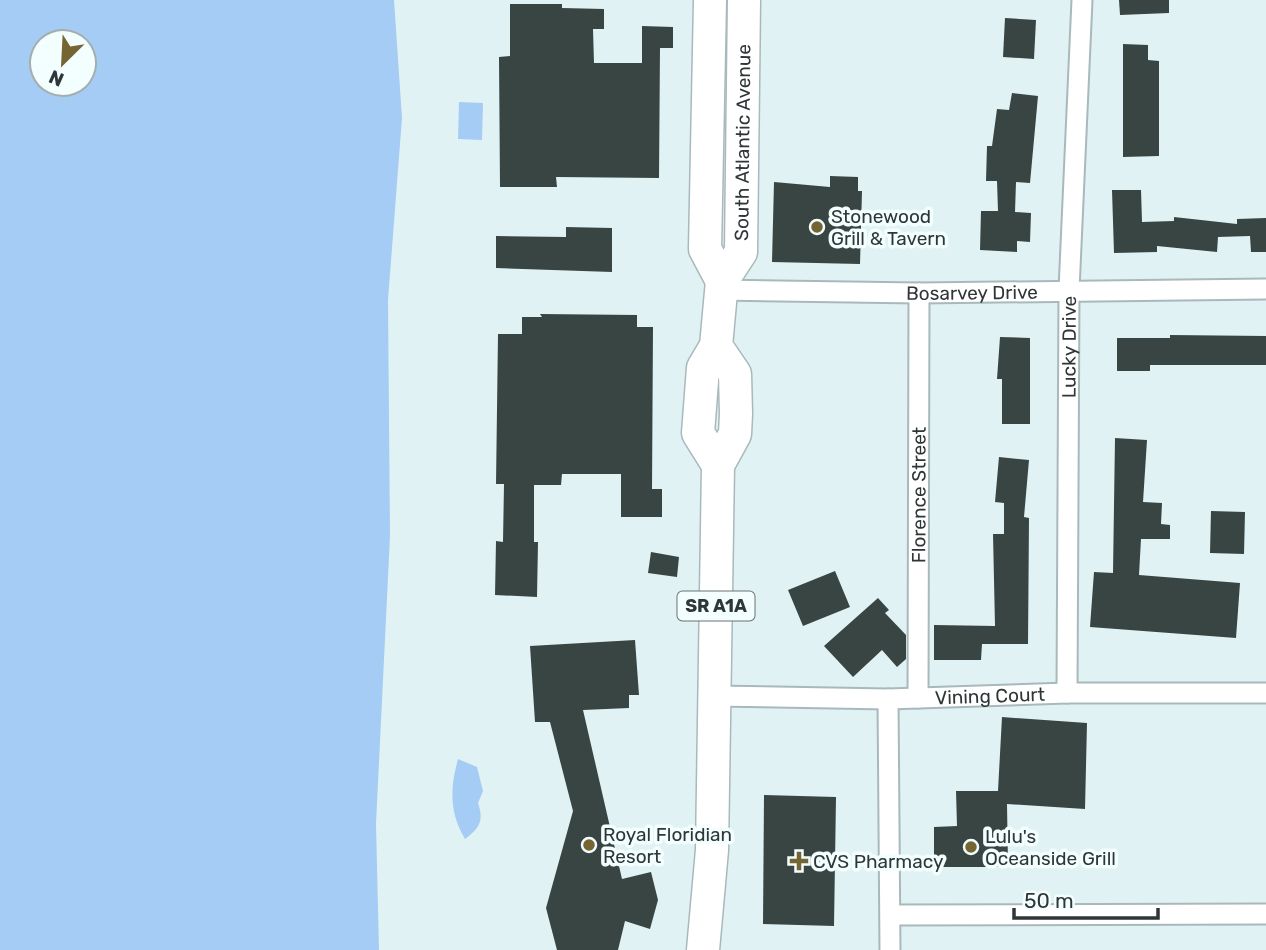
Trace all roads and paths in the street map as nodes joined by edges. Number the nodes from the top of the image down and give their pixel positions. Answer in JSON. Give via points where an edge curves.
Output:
{"nodes":[{"id":1,"x":710,"y":0,"type":"edge"},
{"id":2,"x":744,"y":0,"type":"edge"},
{"id":3,"x":1082,"y":0,"type":"edge"},
{"id":4,"x":721,"y":286,"type":"junction"},
{"id":5,"x":1266,"y":289,"type":"edge"},
{"id":6,"x":1069,"y":290,"type":"junction"},
{"id":7,"x":919,"y":293,"type":"junction"},
{"id":8,"x":1067,"y":693,"type":"junction"},
{"id":9,"x":1266,"y":693,"type":"edge"},
{"id":10,"x":714,"y":696,"type":"junction"},
{"id":11,"x":918,"y":698,"type":"junction"},
{"id":12,"x":888,"y":699,"type":"junction"},
{"id":13,"x":1266,"y":914,"type":"edge"},
{"id":14,"x":891,"y":915,"type":"junction"},
{"id":15,"x":703,"y":950,"type":"edge"},
{"id":16,"x":890,"y":950,"type":"edge"}],
"edges":[{"from":1,"to":4,"type":"main road","name":"South Atlantic Avenue","via":[[705,249]]},
{"from":2,"to":4,"type":"main road","name":"South Atlantic Avenue","number":"SR A1A","via":[[741,252]]},
{"from":3,"to":6,"type":"street","name":"Lucky Drive"},
{"from":4,"to":7,"type":"street","name":"Bosarvey Drive"},
{"from":4,"to":10,"type":"main road","name":"South Atlantic Avenue","number":"SR A1A","via":[[716,346],[735,374],[736,414],[735,435],[718,465]]},
{"from":5,"to":6,"type":"street","name":"Bosarvey Drive"},
{"from":6,"to":7,"type":"street","name":"Bosarvey Drive"},
{"from":6,"to":8,"type":"street","name":"Lucky Drive"},
{"from":7,"to":11,"type":"street","name":"Florence Street"},
{"from":8,"to":9,"type":"street","name":"Vining Court"},
{"from":8,"to":11,"type":"street","name":"Vining Court"},
{"from":10,"to":12,"type":"street","name":"Vining Court"},
{"from":10,"to":15,"type":"main road","name":"South Atlantic Avenue","number":"SR A1A","via":[[712,850]]},
{"from":11,"to":12,"type":"street","name":"Vining Court"},
{"from":12,"to":14,"type":"street"},
{"from":13,"to":14,"type":"street"},
{"from":14,"to":16,"type":"street"}]}
